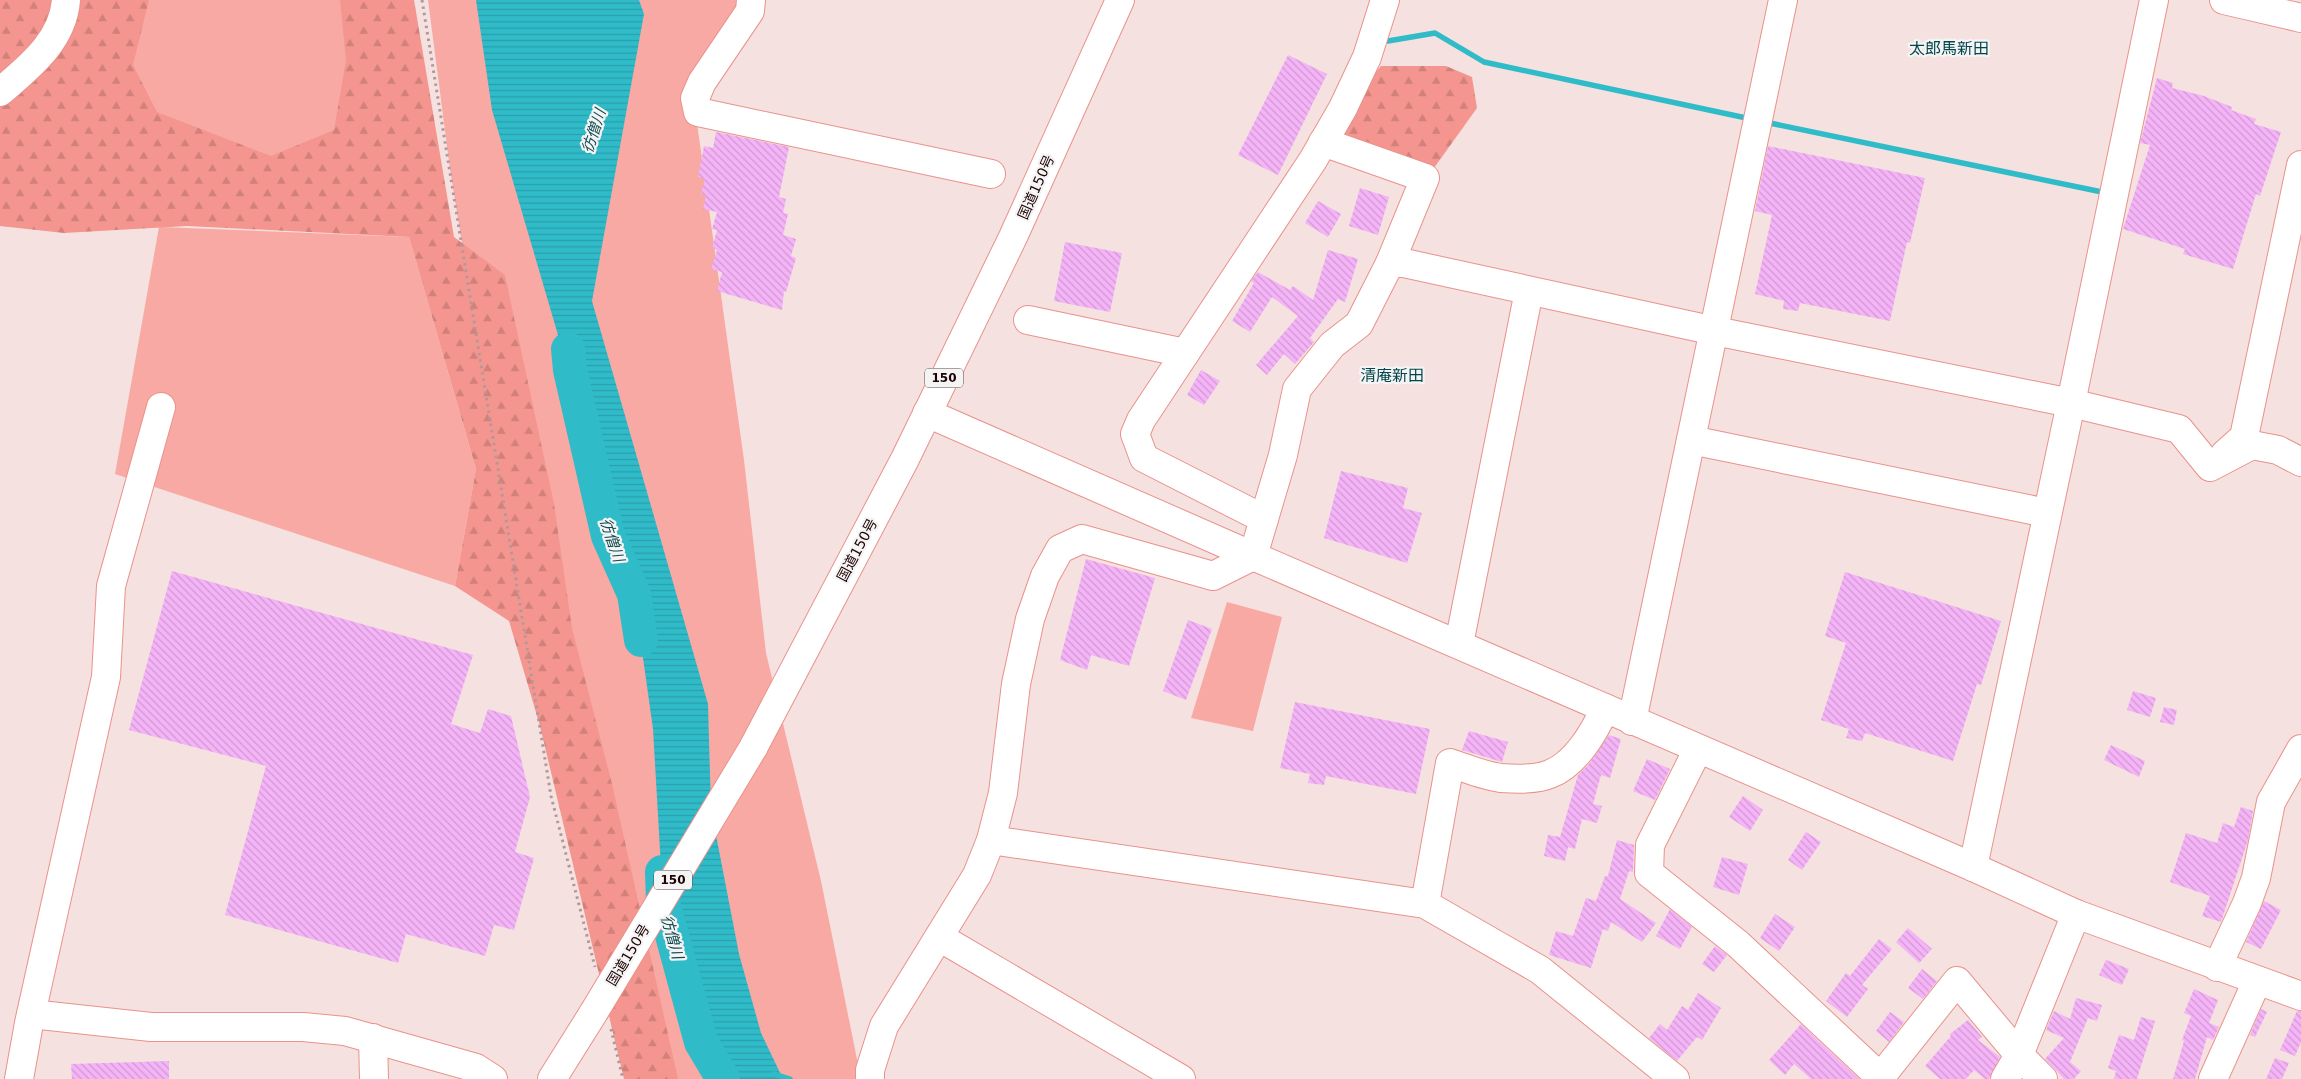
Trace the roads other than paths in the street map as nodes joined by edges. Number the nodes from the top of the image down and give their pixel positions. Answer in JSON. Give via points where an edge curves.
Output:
{"nodes":[{"id":1,"x":66,"y":0,"type":"edge"},
{"id":2,"x":751,"y":0,"type":"edge"},
{"id":3,"x":1120,"y":0,"type":"edge"},
{"id":4,"x":1385,"y":0,"type":"edge"},
{"id":5,"x":1783,"y":0,"type":"edge"},
{"id":6,"x":2154,"y":0,"type":"edge"},
{"id":7,"x":2224,"y":0,"type":"edge"},
{"id":8,"x":2301,"y":18,"type":"edge"},
{"id":9,"x":0,"y":92,"type":"edge"},
{"id":10,"x":1323,"y":142,"type":"junction"},
{"id":11,"x":2301,"y":165,"type":"edge"},
{"id":12,"x":991,"y":174,"type":"dead end"},
{"id":13,"x":1390,"y":263,"type":"junction"},
{"id":14,"x":1529,"y":290,"type":"junction"},
{"id":15,"x":1028,"y":320,"type":"dead end"},
{"id":16,"x":1715,"y":331,"type":"junction"},
{"id":17,"x":1185,"y":353,"type":"junction"},
{"id":18,"x":2071,"y":403,"type":"junction"},
{"id":19,"x":161,"y":407,"type":"dead end"},
{"id":20,"x":927,"y":413,"type":"junction"},
{"id":21,"x":1692,"y":440,"type":"junction"},
{"id":22,"x":2301,"y":462,"type":"edge"},
{"id":23,"x":2210,"y":468,"type":"junction"},
{"id":24,"x":2047,"y":513,"type":"junction"},
{"id":25,"x":1264,"y":519,"type":"junction"},
{"id":26,"x":1253,"y":556,"type":"junction"},
{"id":27,"x":1459,"y":644,"type":"junction"},
{"id":28,"x":1605,"y":708,"type":"junction"},
{"id":29,"x":1632,"y":721,"type":"junction"},
{"id":30,"x":1698,"y":749,"type":"junction"},
{"id":31,"x":2301,"y":749,"type":"edge"},
{"id":32,"x":990,"y":840,"type":"junction"},
{"id":33,"x":1973,"y":867,"type":"junction"},
{"id":34,"x":1425,"y":904,"type":"junction"},
{"id":35,"x":2076,"y":914,"type":"junction"},
{"id":36,"x":939,"y":937,"type":"junction"},
{"id":37,"x":2217,"y":967,"type":"junction"},
{"id":38,"x":2257,"y":981,"type":"junction"},
{"id":39,"x":2301,"y":996,"type":"edge"},
{"id":40,"x":31,"y":1014,"type":"junction"},
{"id":41,"x":373,"y":1038,"type":"junction"},
{"id":42,"x":2019,"y":1055,"type":"junction"},
{"id":43,"x":1880,"y":1078,"type":"edge"},
{"id":44,"x":19,"y":1079,"type":"edge"},
{"id":45,"x":374,"y":1079,"type":"edge"},
{"id":46,"x":493,"y":1079,"type":"edge"},
{"id":47,"x":552,"y":1079,"type":"edge"},
{"id":48,"x":870,"y":1079,"type":"edge"},
{"id":49,"x":1181,"y":1079,"type":"edge"},
{"id":50,"x":1675,"y":1079,"type":"edge"},
{"id":51,"x":2005,"y":1079,"type":"edge"},
{"id":52,"x":2042,"y":1079,"type":"edge"},
{"id":53,"x":2212,"y":1079,"type":"edge"}],
"edges":[{"from":1,"to":9,"type":"main road","via":[[56,36],[31,65]]},
{"from":2,"to":12,"type":"main road","via":[[750,11],[702,82],[695,98],[698,112]]},
{"from":3,"to":20,"type":"main road","name":"国道150号","number":"150","via":[[1013,237]]},
{"from":4,"to":10,"type":"main road","via":[[1367,57]]},
{"from":5,"to":16,"type":"main road"},
{"from":6,"to":18,"type":"main road"},
{"from":7,"to":8,"type":"main road"},
{"from":10,"to":13,"type":"main road","via":[[1425,178]]},
{"from":10,"to":17,"type":"main road"},
{"from":11,"to":23,"type":"main road","via":[[2244,437]]},
{"from":13,"to":14,"type":"main road","via":[[1404,263]]},
{"from":13,"to":25,"type":"main road","via":[[1359,324],[1332,345],[1297,389],[1283,455]]},
{"from":14,"to":16,"type":"main road"},
{"from":14,"to":27,"type":"main road"},
{"from":15,"to":17,"type":"main road"},
{"from":16,"to":18,"type":"main road"},
{"from":16,"to":21,"type":"main road"},
{"from":17,"to":25,"type":"main road","via":[[1135,434],[1144,458]]},
{"from":18,"to":23,"type":"main road","via":[[2178,428]]},
{"from":18,"to":24,"type":"main road"},
{"from":19,"to":40,"type":"main road","via":[[111,586],[106,677]]},
{"from":20,"to":26,"type":"main road"},
{"from":20,"to":47,"type":"main road","name":"国道150号","number":"150","bridge":true,"via":[[753,748],[601,1017]]},
{"from":21,"to":24,"type":"main road"},
{"from":21,"to":29,"type":"main road"},
{"from":22,"to":23,"type":"main road","via":[[2278,450],[2252,445]]},
{"from":24,"to":33,"type":"main road"},
{"from":25,"to":26,"type":"main road"},
{"from":26,"to":27,"type":"main road"},
{"from":26,"to":32,"type":"main road","via":[[1213,576],[1082,539],[1060,549],[1045,576],[1030,619],[1016,684],[1003,793]]},
{"from":27,"to":28,"type":"main road"},
{"from":28,"to":29,"type":"main road"},
{"from":28,"to":34,"type":"main road","via":[[1598,725],[1571,760],[1550,774],[1528,779],[1499,778],[1450,763]]},
{"from":29,"to":30,"type":"main road"},
{"from":30,"to":33,"type":"main road"},
{"from":30,"to":43,"type":"main road","via":[[1650,845],[1649,873],[1738,944]]},
{"from":31,"to":37,"type":"main road","via":[[2271,802],[2256,878]]},
{"from":32,"to":34,"type":"main road"},
{"from":32,"to":36,"type":"main road","via":[[976,875]]},
{"from":33,"to":35,"type":"main road"},
{"from":34,"to":50,"type":"main road","via":[[1540,970]]},
{"from":35,"to":37,"type":"main road"},
{"from":35,"to":42,"type":"main road"},
{"from":36,"to":48,"type":"main road","via":[[884,1026]]},
{"from":36,"to":49,"type":"main road"},
{"from":37,"to":38,"type":"main road"},
{"from":38,"to":39,"type":"main road"},
{"from":38,"to":53,"type":"main road"},
{"from":40,"to":41,"type":"main road","via":[[151,1027],[303,1028],[344,1031]]},
{"from":40,"to":44,"type":"main road"},
{"from":41,"to":45,"type":"main road"},
{"from":41,"to":46,"type":"main road","via":[[476,1068]]},
{"from":42,"to":43,"type":"main road","via":[[1957,981]]},
{"from":42,"to":51,"type":"main road"},
{"from":42,"to":52,"type":"main road"}]}
